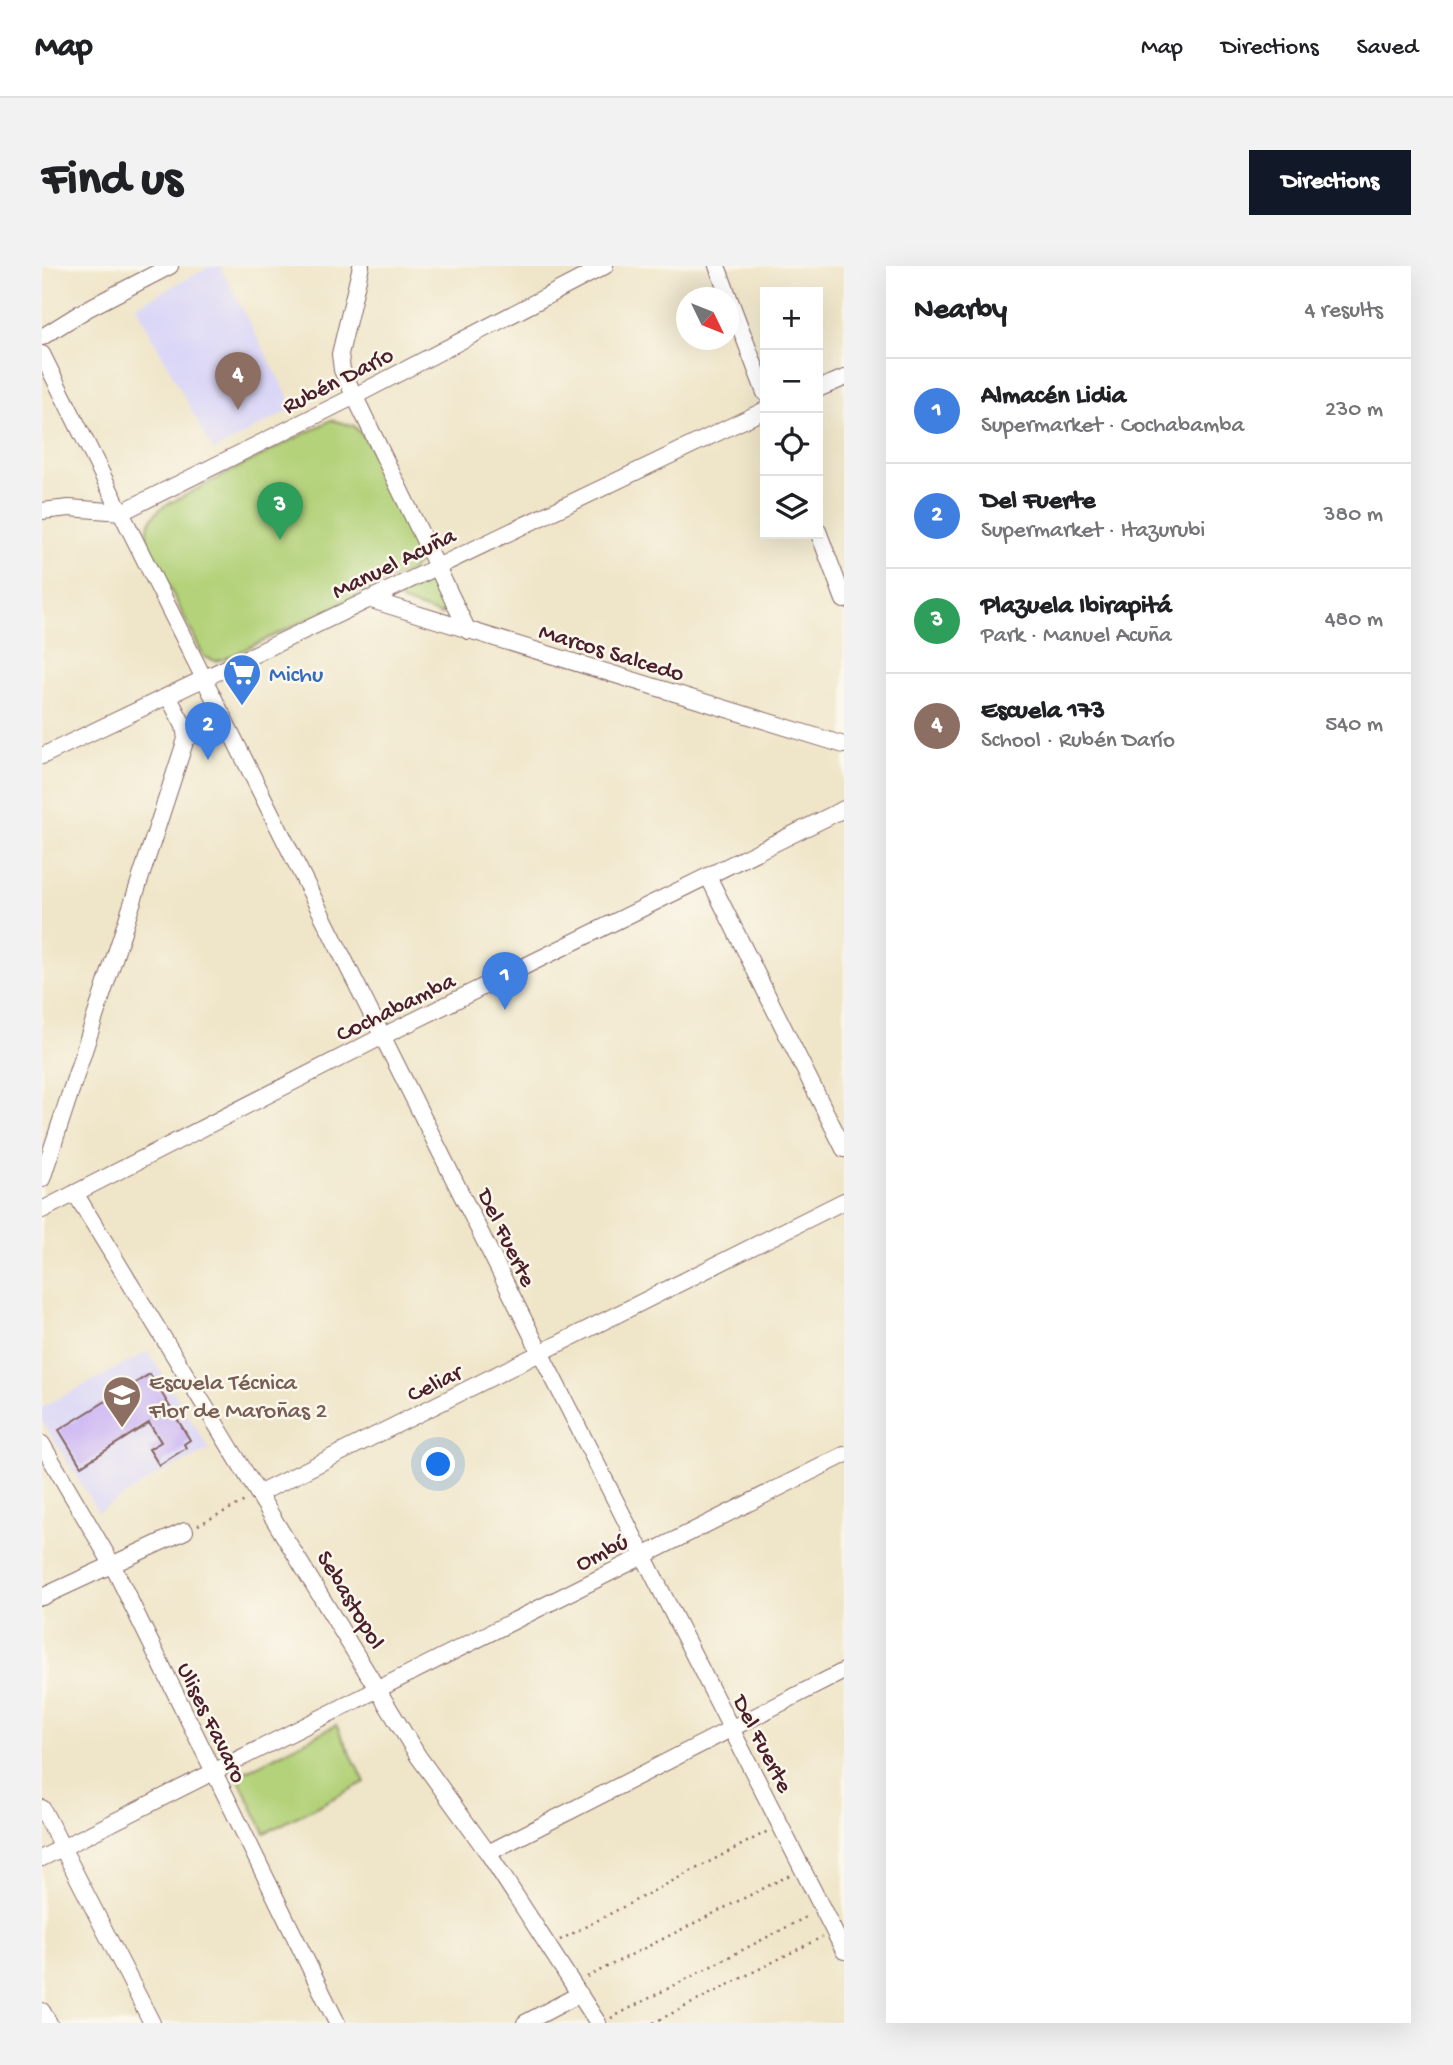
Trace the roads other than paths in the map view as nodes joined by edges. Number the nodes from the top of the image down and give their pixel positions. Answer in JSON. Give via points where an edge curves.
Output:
{"nodes":[{"id":1,"x":170,"y":266,"type":"edge"},
{"id":2,"x":361,"y":266,"type":"edge"},
{"id":3,"x":605,"y":266,"type":"edge"},
{"id":4,"x":717,"y":266,"type":"edge"},
{"id":5,"x":42,"y":337,"type":"edge"},
{"id":6,"x":42,"y":354,"type":"edge"},
{"id":7,"x":844,"y":378,"type":"edge"},
{"id":8,"x":760,"y":380,"type":"edge"},
{"id":9,"x":823,"y":387,"type":"edge"},
{"id":10,"x":353,"y":397,"type":"junction"},
{"id":11,"x":760,"y":412,"type":"edge"},
{"id":12,"x":42,"y":511,"type":"edge"},
{"id":13,"x":122,"y":512,"type":"junction"},
{"id":14,"x":821,"y":539,"type":"edge"},
{"id":15,"x":436,"y":567,"type":"junction"},
{"id":16,"x":368,"y":599,"type":"junction"},
{"id":17,"x":844,"y":600,"type":"edge"},
{"id":18,"x":468,"y":631,"type":"junction"},
{"id":19,"x":204,"y":678,"type":"junction"},
{"id":20,"x":168,"y":696,"type":"junction"},
{"id":21,"x":224,"y":717,"type":"junction"},
{"id":22,"x":186,"y":739,"type":"junction"},
{"id":23,"x":844,"y":745,"type":"edge"},
{"id":24,"x":42,"y":756,"type":"edge"},
{"id":25,"x":844,"y":808,"type":"edge"},
{"id":26,"x":709,"y":878,"type":"junction"},
{"id":27,"x":383,"y":1036,"type":"junction"},
{"id":28,"x":844,"y":1149,"type":"edge"},
{"id":29,"x":42,"y":1179,"type":"edge"},
{"id":30,"x":75,"y":1193,"type":"junction"},
{"id":31,"x":844,"y":1201,"type":"edge"},
{"id":32,"x":42,"y":1210,"type":"edge"},
{"id":33,"x":541,"y":1354,"type":"junction"},
{"id":34,"x":42,"y":1444,"type":"edge"},
{"id":35,"x":844,"y":1455,"type":"edge"},
{"id":36,"x":260,"y":1493,"type":"junction"},
{"id":37,"x":185,"y":1531,"type":"road end"},
{"id":38,"x":643,"y":1555,"type":"junction"},
{"id":39,"x":112,"y":1564,"type":"junction"},
{"id":40,"x":42,"y":1597,"type":"edge"},
{"id":41,"x":844,"y":1671,"type":"edge"},
{"id":42,"x":379,"y":1687,"type":"junction"},
{"id":43,"x":730,"y":1727,"type":"junction"},
{"id":44,"x":212,"y":1772,"type":"junction"},
{"id":45,"x":42,"y":1808,"type":"edge"},
{"id":46,"x":62,"y":1847,"type":"junction"},
{"id":47,"x":488,"y":1853,"type":"junction"},
{"id":48,"x":42,"y":1858,"type":"edge"},
{"id":49,"x":844,"y":1951,"type":"edge"},
{"id":50,"x":576,"y":1989,"type":"junction"},
{"id":51,"x":42,"y":2011,"type":"edge"},
{"id":52,"x":48,"y":2023,"type":"edge"},
{"id":53,"x":152,"y":2023,"type":"edge"},
{"id":54,"x":337,"y":2023,"type":"edge"},
{"id":55,"x":525,"y":2023,"type":"edge"},
{"id":56,"x":600,"y":2023,"type":"edge"}],
"edges":[{"from":1,"to":5,"type":"street"},
{"from":2,"to":10,"type":"street","via":[[340,354]]},
{"from":3,"to":10,"type":"street","name":"Rubén Darío"},
{"from":4,"to":8,"type":"street"},
{"from":6,"to":13,"type":"street","name":"Del Fuerte"},
{"from":7,"to":9,"type":"street"},
{"from":10,"to":13,"type":"street","name":"Rubén Darío"},
{"from":10,"to":15,"type":"street"},
{"from":11,"to":15,"type":"street","name":"Manuel Acuña"},
{"from":12,"to":13,"type":"street"},
{"from":13,"to":19,"type":"street","name":"Del Fuerte"},
{"from":14,"to":17,"type":"street"},
{"from":15,"to":16,"type":"street","name":"Manuel Acuña"},
{"from":15,"to":18,"type":"street"},
{"from":16,"to":18,"type":"street","name":"Marcos Salcedo"},
{"from":16,"to":19,"type":"street","name":"Manuel Acuña"},
{"from":18,"to":23,"type":"street","name":"Marcos Salcedo"},
{"from":19,"to":20,"type":"street","name":"Manuel Acuña"},
{"from":19,"to":21,"type":"street","name":"Del Fuerte"},
{"from":20,"to":22,"type":"street"},
{"from":20,"to":24,"type":"street","name":"Manuel Acuña"},
{"from":21,"to":22,"type":"street"},
{"from":21,"to":27,"type":"street","name":"Del Fuerte"},
{"from":22,"to":29,"type":"street"},
{"from":25,"to":26,"type":"street","name":"Cochabamba"},
{"from":26,"to":27,"type":"street","name":"Cochabamba"},
{"from":26,"to":28,"type":"street"},
{"from":27,"to":30,"type":"street","name":"Cochabamba"},
{"from":27,"to":33,"type":"street","name":"Del Fuerte"},
{"from":30,"to":32,"type":"street","name":"Cochabamba"},
{"from":30,"to":36,"type":"street","name":"Sebastopol"},
{"from":31,"to":33,"type":"street","name":"Celiar"},
{"from":33,"to":36,"type":"street","name":"Celiar"},
{"from":33,"to":38,"type":"street","name":"Del Fuerte"},
{"from":34,"to":39,"type":"street","name":"Ulises Favaro"},
{"from":35,"to":38,"type":"street","name":"Ombú"},
{"from":36,"to":42,"type":"street","name":"Sebastopol"},
{"from":37,"to":39,"type":"street"},
{"from":38,"to":42,"type":"street","name":"Ombú"},
{"from":38,"to":43,"type":"street","name":"Del Fuerte"},
{"from":39,"to":40,"type":"street"},
{"from":39,"to":44,"type":"street","name":"Ulises Favaro"},
{"from":41,"to":43,"type":"street"},
{"from":42,"to":44,"type":"street","name":"Ombú"},
{"from":42,"to":47,"type":"street","name":"Sebastopol","via":[[418,1756]]},
{"from":43,"to":47,"type":"street"},
{"from":43,"to":49,"type":"street","name":"Del Fuerte"},
{"from":44,"to":46,"type":"street","name":"Ombú"},
{"from":44,"to":54,"type":"street","name":"Ulises Favaro"},
{"from":45,"to":46,"type":"street"},
{"from":46,"to":48,"type":"street","name":"Ombú"},
{"from":46,"to":53,"type":"street"},
{"from":47,"to":50,"type":"street","name":"Sebastopol"},
{"from":50,"to":55,"type":"street"},
{"from":50,"to":56,"type":"street","name":"Sebastopol"},
{"from":51,"to":52,"type":"street"}]}
